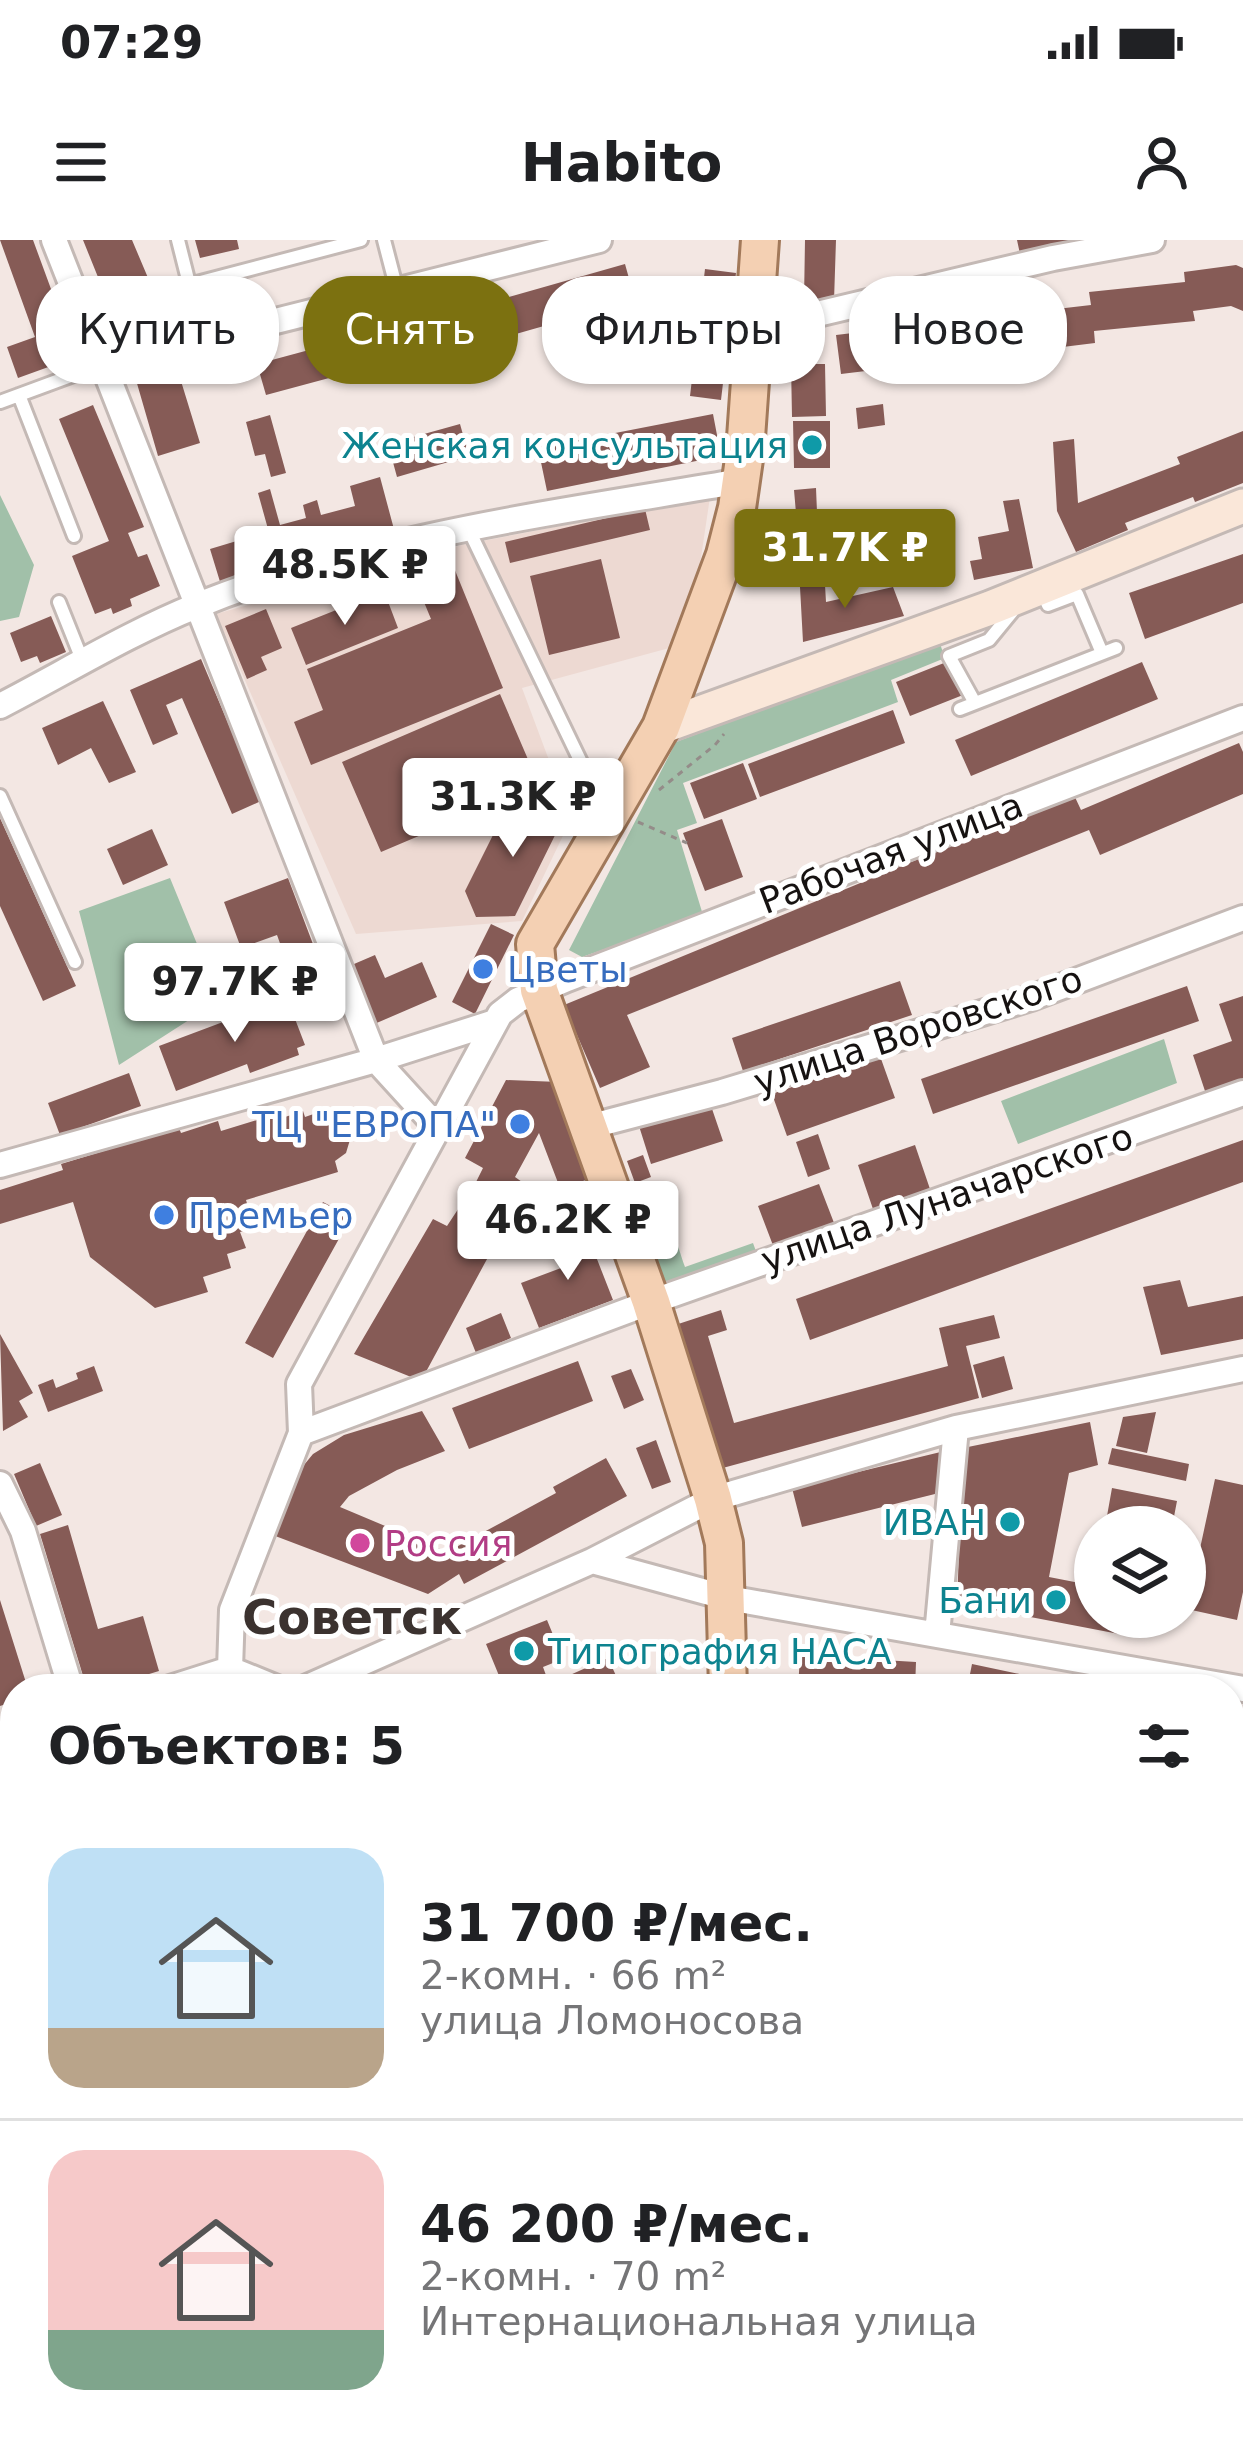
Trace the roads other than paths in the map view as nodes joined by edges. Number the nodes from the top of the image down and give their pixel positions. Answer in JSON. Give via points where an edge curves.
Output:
{"nodes":[{"id":1,"x":54,"y":240,"type":"edge"},
{"id":2,"x":178,"y":240,"type":"edge"},
{"id":3,"x":362,"y":240,"type":"edge"},
{"id":4,"x":384,"y":240,"type":"edge"},
{"id":5,"x":599,"y":240,"type":"edge"},
{"id":6,"x":760,"y":240,"type":"edge"},
{"id":7,"x":1152,"y":240,"type":"edge"},
{"id":8,"x":566,"y":244,"type":"edge"},
{"id":9,"x":69,"y":276,"type":"edge"},
{"id":10,"x":187,"y":276,"type":"edge"},
{"id":11,"x":224,"y":276,"type":"edge"},
{"id":12,"x":393,"y":276,"type":"edge"},
{"id":13,"x":448,"y":276,"type":"edge"},
{"id":14,"x":758,"y":276,"type":"edge"},
{"id":15,"x":825,"y":312,"type":"edge"},
{"id":16,"x":49,"y":384,"type":"edge"},
{"id":17,"x":112,"y":384,"type":"edge"},
{"id":18,"x":749,"y":384,"type":"edge"},
{"id":19,"x":19,"y":395,"type":"junction"},
{"id":20,"x":0,"y":402,"type":"edge"},
{"id":21,"x":741,"y":481,"type":"junction"},
{"id":22,"x":1243,"y":506,"type":"edge"},
{"id":23,"x":468,"y":527,"type":"junction"},
{"id":24,"x":74,"y":536,"type":"dead end"},
{"id":25,"x":1041,"y":588,"type":"junction"},
{"id":26,"x":59,"y":602,"type":"dead end"},
{"id":27,"x":1007,"y":602,"type":"junction"},
{"id":28,"x":195,"y":606,"type":"junction"},
{"id":29,"x":83,"y":663,"type":"junction"},
{"id":30,"x":975,"y":704,"type":"junction"},
{"id":31,"x":0,"y":706,"type":"edge"},
{"id":32,"x":960,"y":710,"type":"dead end"},
{"id":33,"x":1243,"y":718,"type":"edge"},
{"id":34,"x":662,"y":727,"type":"junction"},
{"id":35,"x":0,"y":796,"type":"edge"},
{"id":36,"x":616,"y":816,"type":"junction"},
{"id":37,"x":1243,"y":918,"type":"edge"},
{"id":38,"x":535,"y":944,"type":"junction"},
{"id":39,"x":75,"y":962,"type":"dead end"},
{"id":40,"x":539,"y":990,"type":"junction"},
{"id":41,"x":498,"y":1018,"type":"junction"},
{"id":42,"x":376,"y":1060,"type":"junction"},
{"id":43,"x":1243,"y":1094,"type":"edge"},
{"id":44,"x":588,"y":1127,"type":"junction"},
{"id":45,"x":438,"y":1128,"type":"junction"},
{"id":46,"x":0,"y":1166,"type":"edge"},
{"id":47,"x":651,"y":1301,"type":"junction"},
{"id":48,"x":1243,"y":1369,"type":"edge"},
{"id":49,"x":956,"y":1428,"type":"junction"},
{"id":50,"x":301,"y":1433,"type":"junction"},
{"id":51,"x":0,"y":1484,"type":"edge"},
{"id":52,"x":712,"y":1499,"type":"junction"},
{"id":53,"x":11,"y":1533,"type":"edge"},
{"id":54,"x":592,"y":1561,"type":"junction"},
{"id":55,"x":728,"y":1598,"type":"junction"},
{"id":56,"x":937,"y":1635,"type":"junction"},
{"id":57,"x":230,"y":1669,"type":"junction"},
{"id":58,"x":65,"y":1674,"type":"edge"},
{"id":59,"x":214,"y":1674,"type":"edge"},
{"id":60,"x":242,"y":1674,"type":"edge"},
{"id":61,"x":337,"y":1674,"type":"edge"},
{"id":62,"x":728,"y":1674,"type":"edge"},
{"id":63,"x":1158,"y":1674,"type":"edge"}],
"edges":[{"from":1,"to":9,"type":"street"},
{"from":2,"to":10,"type":"lane"},
{"from":3,"to":11,"type":"lane"},
{"from":4,"to":12,"type":"lane"},
{"from":5,"to":8,"type":"street"},
{"from":6,"to":14,"type":"main road"},
{"from":7,"to":15,"type":"street"},
{"from":8,"to":13,"type":"street"},
{"from":16,"to":19,"type":"lane"},
{"from":17,"to":28,"type":"street"},
{"from":18,"to":21,"type":"main road"},
{"from":19,"to":20,"type":"lane"},
{"from":19,"to":24,"type":"lane"},
{"from":21,"to":23,"type":"street"},
{"from":21,"to":34,"type":"main road","via":[[725,554]]},
{"from":22,"to":25,"type":"street"},
{"from":23,"to":28,"type":"street"},
{"from":23,"to":36,"type":"lane"},
{"from":25,"to":27,"type":"street"},
{"from":25,"to":30,"type":"lane","via":[[1048,605],[1077,594],[1109,650]]},
{"from":26,"to":29,"type":"lane"},
{"from":27,"to":30,"type":"lane","via":[[1012,612],[989,640],[949,656]]},
{"from":27,"to":34,"type":"street"},
{"from":28,"to":29,"type":"street"},
{"from":28,"to":42,"type":"street"},
{"from":29,"to":31,"type":"street"},
{"from":30,"to":32,"type":"lane"},
{"from":33,"to":40,"type":"street","name":"Рабочая улица"},
{"from":34,"to":36,"type":"main road"},
{"from":35,"to":39,"type":"lane"},
{"from":36,"to":38,"type":"main road"},
{"from":37,"to":44,"type":"street","name":"улица Воровского","via":[[986,1012]]},
{"from":38,"to":40,"type":"main road"},
{"from":38,"to":41,"type":"street"},
{"from":40,"to":41,"type":"street","name":"Рабочая улица"},
{"from":40,"to":44,"type":"main road"},
{"from":41,"to":42,"type":"street","name":"Рабочая улица"},
{"from":41,"to":45,"type":"street"},
{"from":42,"to":45,"type":"street"},
{"from":42,"to":46,"type":"street","name":"Рабочая улица"},
{"from":43,"to":47,"type":"street","name":"улица Луначарского"},
{"from":44,"to":47,"type":"main road"},
{"from":45,"to":50,"type":"street","via":[[299,1384]]},
{"from":47,"to":50,"type":"street","name":"улица Луначарского"},
{"from":47,"to":52,"type":"main road"},
{"from":48,"to":49,"type":"street"},
{"from":49,"to":52,"type":"street"},
{"from":49,"to":56,"type":"street"},
{"from":50,"to":57,"type":"street","via":[[232,1610]]},
{"from":51,"to":53,"type":"street"},
{"from":52,"to":54,"type":"street"},
{"from":52,"to":55,"type":"main road"},
{"from":53,"to":58,"type":"street"},
{"from":54,"to":55,"type":"street"},
{"from":54,"to":61,"type":"street"},
{"from":55,"to":56,"type":"street"},
{"from":55,"to":62,"type":"main road"},
{"from":56,"to":63,"type":"street"},
{"from":57,"to":59,"type":"street"},
{"from":57,"to":60,"type":"street"}]}
